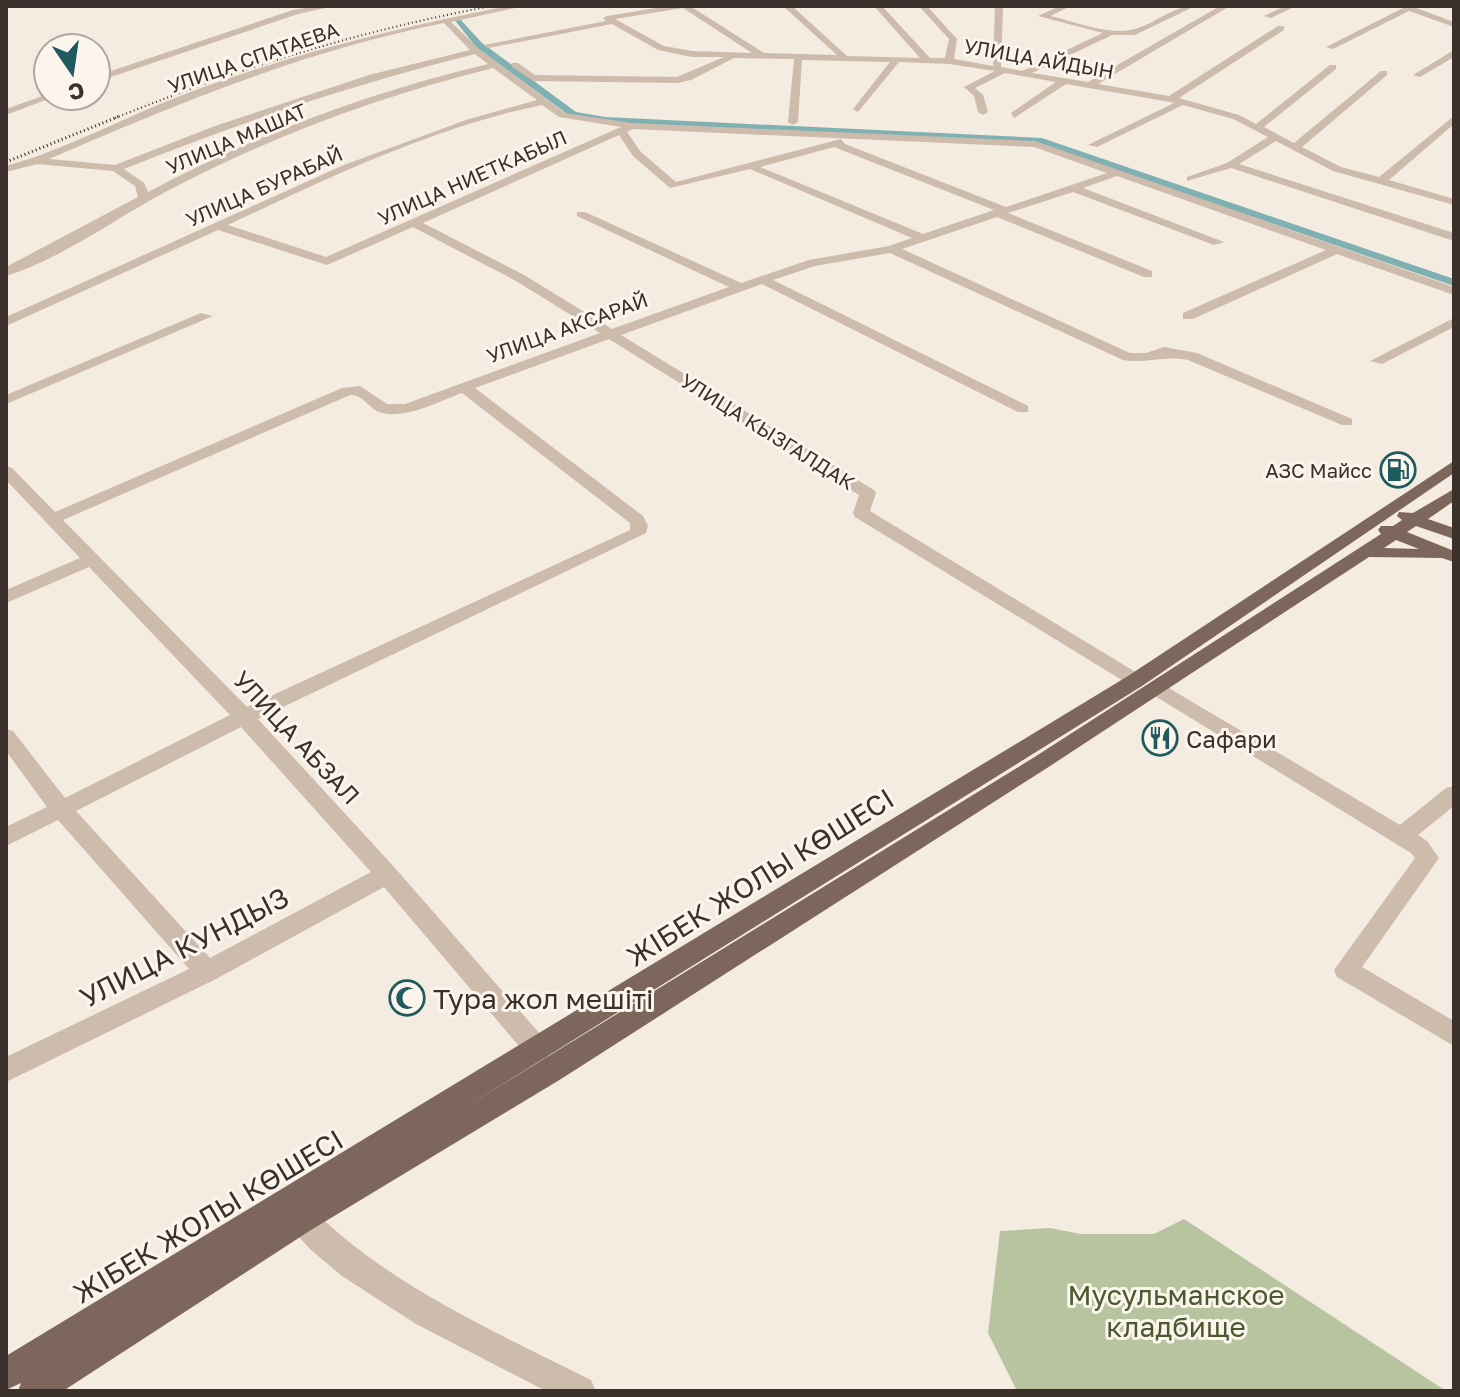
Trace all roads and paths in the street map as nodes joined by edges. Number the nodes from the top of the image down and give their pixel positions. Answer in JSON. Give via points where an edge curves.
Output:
{"nodes":[{"id":1,"x":330,"y":6,"type":"edge"},
{"id":2,"x":520,"y":6,"type":"edge"},
{"id":3,"x":684,"y":6,"type":"edge"},
{"id":4,"x":787,"y":6,"type":"edge"},
{"id":5,"x":878,"y":6,"type":"edge"},
{"id":6,"x":923,"y":6,"type":"edge"},
{"id":7,"x":999,"y":6,"type":"edge"},
{"id":8,"x":1041,"y":6,"type":"edge"},
{"id":9,"x":1067,"y":6,"type":"edge"},
{"id":10,"x":1191,"y":6,"type":"edge"},
{"id":11,"x":1226,"y":6,"type":"edge"},
{"id":12,"x":1292,"y":6,"type":"edge"},
{"id":13,"x":1407,"y":7,"type":"edge"},
{"id":14,"x":1450,"y":8,"type":"dead end"},
{"id":15,"x":1425,"y":14,"type":"junction"},
{"id":16,"x":1042,"y":16,"type":"junction"},
{"id":17,"x":1268,"y":16,"type":"dead end"},
{"id":18,"x":458,"y":17,"type":"junction"},
{"id":19,"x":445,"y":20,"type":"junction"},
{"id":20,"x":610,"y":20,"type":"junction"},
{"id":21,"x":1454,"y":25,"type":"edge"},
{"id":22,"x":468,"y":26,"type":"dead end"},
{"id":23,"x":1281,"y":28,"type":"dead end"},
{"id":24,"x":1111,"y":32,"type":"junction"},
{"id":25,"x":478,"y":36,"type":"dead end"},
{"id":26,"x":488,"y":45,"type":"junction"},
{"id":27,"x":1330,"y":47,"type":"dead end"},
{"id":28,"x":476,"y":51,"type":"junction"},
{"id":29,"x":499,"y":53,"type":"dead end"},
{"id":30,"x":1454,"y":53,"type":"edge"},
{"id":31,"x":733,"y":57,"type":"junction"},
{"id":32,"x":765,"y":58,"type":"junction"},
{"id":33,"x":798,"y":58,"type":"junction"},
{"id":34,"x":846,"y":59,"type":"junction"},
{"id":35,"x":896,"y":60,"type":"junction"},
{"id":36,"x":928,"y":61,"type":"junction"},
{"id":37,"x":949,"y":61,"type":"junction"},
{"id":38,"x":510,"y":62,"type":"dead end"},
{"id":39,"x":493,"y":65,"type":"junction"},
{"id":40,"x":1333,"y":67,"type":"dead end"},
{"id":41,"x":1001,"y":69,"type":"junction"},
{"id":42,"x":1024,"y":73,"type":"junction"},
{"id":43,"x":1384,"y":73,"type":"dead end"},
{"id":44,"x":112,"y":74,"type":"edge"},
{"id":45,"x":1417,"y":75,"type":"dead end"},
{"id":46,"x":1065,"y":80,"type":"junction"},
{"id":47,"x":1091,"y":84,"type":"junction"},
{"id":48,"x":1177,"y":101,"type":"junction"},
{"id":49,"x":543,"y":102,"type":"junction"},
{"id":50,"x":32,"y":103,"type":"edge"},
{"id":51,"x":858,"y":109,"type":"dead end"},
{"id":52,"x":6,"y":112,"type":"edge"},
{"id":53,"x":983,"y":112,"type":"dead end"},
{"id":54,"x":1014,"y":115,"type":"dead end"},
{"id":55,"x":1454,"y":119,"type":"edge"},
{"id":56,"x":793,"y":122,"type":"dead end"},
{"id":57,"x":1258,"y":127,"type":"junction"},
{"id":58,"x":626,"y":128,"type":"junction"},
{"id":59,"x":1277,"y":136,"type":"junction"},
{"id":60,"x":857,"y":138,"type":"junction"},
{"id":61,"x":835,"y":144,"type":"junction"},
{"id":62,"x":1093,"y":145,"type":"dead end"},
{"id":63,"x":1296,"y":147,"type":"junction"},
{"id":64,"x":35,"y":161,"type":"junction"},
{"id":65,"x":1231,"y":165,"type":"junction"},
{"id":66,"x":116,"y":168,"type":"junction"},
{"id":67,"x":754,"y":168,"type":"junction"},
{"id":68,"x":6,"y":169,"type":"edge"},
{"id":69,"x":1114,"y":174,"type":"junction"},
{"id":70,"x":1191,"y":179,"type":"dead end"},
{"id":71,"x":1379,"y":183,"type":"junction"},
{"id":72,"x":1073,"y":188,"type":"junction"},
{"id":73,"x":144,"y":198,"type":"junction"},
{"id":74,"x":1453,"y":201,"type":"edge"},
{"id":75,"x":1001,"y":212,"type":"junction"},
{"id":76,"x":581,"y":214,"type":"dead end"},
{"id":77,"x":412,"y":222,"type":"junction"},
{"id":78,"x":216,"y":225,"type":"junction"},
{"id":79,"x":1454,"y":237,"type":"edge"},
{"id":80,"x":922,"y":238,"type":"junction"},
{"id":81,"x":1218,"y":242,"type":"dead end"},
{"id":82,"x":891,"y":249,"type":"junction"},
{"id":83,"x":1336,"y":250,"type":"junction"},
{"id":84,"x":6,"y":272,"type":"edge"},
{"id":85,"x":1148,"y":274,"type":"dead end"},
{"id":86,"x":762,"y":279,"type":"junction"},
{"id":87,"x":740,"y":287,"type":"junction"},
{"id":88,"x":1454,"y":291,"type":"edge"},
{"id":89,"x":206,"y":316,"type":"dead end"},
{"id":90,"x":1188,"y":316,"type":"dead end"},
{"id":91,"x":6,"y":322,"type":"edge"},
{"id":92,"x":1454,"y":322,"type":"edge"},
{"id":93,"x":610,"y":334,"type":"junction"},
{"id":94,"x":1377,"y":361,"type":"dead end"},
{"id":95,"x":465,"y":388,"type":"junction"},
{"id":96,"x":6,"y":400,"type":"edge"},
{"id":97,"x":1023,"y":409,"type":"dead end"},
{"id":98,"x":1347,"y":422,"type":"dead end"},
{"id":99,"x":1454,"y":466,"type":"edge"},
{"id":100,"x":6,"y":471,"type":"edge"},
{"id":101,"x":1454,"y":495,"type":"edge"},
{"id":102,"x":52,"y":519,"type":"junction"},
{"id":103,"x":1391,"y":521,"type":"junction"},
{"id":104,"x":1454,"y":534,"type":"edge"},
{"id":105,"x":1367,"y":552,"type":"junction"},
{"id":106,"x":1454,"y":557,"type":"edge"},
{"id":107,"x":91,"y":560,"type":"junction"},
{"id":108,"x":6,"y":597,"type":"edge"},
{"id":109,"x":1146,"y":684,"type":"junction"},
{"id":110,"x":244,"y":717,"type":"junction"},
{"id":111,"x":6,"y":736,"type":"edge"},
{"id":112,"x":1454,"y":794,"type":"edge"},
{"id":113,"x":61,"y":809,"type":"junction"},
{"id":114,"x":1403,"y":835,"type":"junction"},
{"id":115,"x":6,"y":837,"type":"edge"},
{"id":116,"x":387,"y":874,"type":"junction"},
{"id":117,"x":207,"y":972,"type":"junction"},
{"id":118,"x":1454,"y":1035,"type":"edge"},
{"id":119,"x":538,"y":1050,"type":"junction"},
{"id":120,"x":6,"y":1070,"type":"edge"},
{"id":121,"x":294,"y":1211,"type":"junction"},
{"id":122,"x":6,"y":1374,"type":"edge"},
{"id":123,"x":34,"y":1391,"type":"edge"},
{"id":124,"x":580,"y":1391,"type":"edge"}],
"edges":[{"from":1,"to":44,"type":"street","via":[[296,12]]},
{"from":2,"to":18,"type":"street","name":"УЛИЦА СПАТАЕВА"},
{"from":3,"to":20,"type":"street"},
{"from":3,"to":32,"type":"street"},
{"from":4,"to":34,"type":"street"},
{"from":5,"to":36,"type":"street"},
{"from":6,"to":37,"type":"street","via":[[953,39]]},
{"from":7,"to":41,"type":"street"},
{"from":8,"to":16,"type":"street"},
{"from":9,"to":16,"type":"street"},
{"from":10,"to":24,"type":"street","via":[[1132,33]]},
{"from":11,"to":47,"type":"street"},
{"from":12,"to":17,"type":"street"},
{"from":13,"to":15,"type":"street"},
{"from":13,"to":27,"type":"street"},
{"from":14,"to":15,"type":"street"},
{"from":15,"to":21,"type":"street"},
{"from":16,"to":24,"type":"street"},
{"from":18,"to":19,"type":"street","name":"УЛИЦА СПАТАЕВА"},
{"from":18,"to":22,"type":"street"},
{"from":19,"to":28,"type":"street"},
{"from":19,"to":64,"type":"street","name":"УЛИЦА СПАТАЕВА","via":[[222,83]]},
{"from":20,"to":26,"type":"street"},
{"from":20,"to":31,"type":"street","name":"УЛИЦА АЙДЫН","via":[[661,48]]},
{"from":23,"to":48,"type":"street"},
{"from":24,"to":42,"type":"street"},
{"from":25,"to":26,"type":"street"},
{"from":26,"to":29,"type":"street"},
{"from":28,"to":39,"type":"street"},
{"from":28,"to":66,"type":"street","via":[[372,77]]},
{"from":30,"to":45,"type":"street"},
{"from":31,"to":32,"type":"street","name":"УЛИЦА АЙДЫН"},
{"from":31,"to":38,"type":"street","via":[[677,80],[533,78]]},
{"from":32,"to":33,"type":"street","name":"УЛИЦА АЙДЫН"},
{"from":33,"to":34,"type":"street","name":"УЛИЦА АЙДЫН"},
{"from":33,"to":56,"type":"street"},
{"from":34,"to":35,"type":"street","name":"УЛИЦА АЙДЫН"},
{"from":35,"to":36,"type":"street","name":"УЛИЦА АЙДЫН"},
{"from":35,"to":51,"type":"street"},
{"from":36,"to":37,"type":"street","name":"УЛИЦА АЙДЫН"},
{"from":37,"to":41,"type":"street","name":"УЛИЦА АЙДЫН"},
{"from":39,"to":49,"type":"street"},
{"from":39,"to":73,"type":"street","name":"УЛИЦА МАШАТ","via":[[404,89]]},
{"from":40,"to":57,"type":"street"},
{"from":41,"to":42,"type":"street","name":"УЛИЦА АЙДЫН"},
{"from":41,"to":53,"type":"street","via":[[969,87]]},
{"from":42,"to":46,"type":"street","name":"УЛИЦА АЙДЫН"},
{"from":43,"to":63,"type":"street"},
{"from":46,"to":47,"type":"street","name":"УЛИЦА АЙДЫН"},
{"from":46,"to":54,"type":"street"},
{"from":47,"to":48,"type":"street","name":"УЛИЦА АЙДЫН"},
{"from":48,"to":57,"type":"street","name":"УЛИЦА АЙДЫН"},
{"from":48,"to":62,"type":"street"},
{"from":49,"to":58,"type":"street","via":[[574,119]]},
{"from":49,"to":78,"type":"street","name":"УЛИЦА БУРАБАЙ","via":[[507,109],[356,164]]},
{"from":50,"to":52,"type":"street"},
{"from":55,"to":71,"type":"street"},
{"from":57,"to":59,"type":"street","name":"УЛИЦА АЙДЫН"},
{"from":58,"to":60,"type":"street"},
{"from":58,"to":67,"type":"street","via":[[637,154],[674,186]]},
{"from":58,"to":77,"type":"street","name":"УЛИЦА НИЕТКАБЫЛ"},
{"from":59,"to":63,"type":"street","name":"УЛИЦА АЙДЫН"},
{"from":59,"to":65,"type":"street"},
{"from":60,"to":61,"type":"street"},
{"from":60,"to":69,"type":"street","via":[[1035,144]]},
{"from":61,"to":67,"type":"street"},
{"from":61,"to":75,"type":"street"},
{"from":63,"to":71,"type":"street","name":"УЛИЦА АЙДЫН"},
{"from":64,"to":66,"type":"street"},
{"from":64,"to":68,"type":"street","name":"УЛИЦА СПАТАЕВА"},
{"from":65,"to":70,"type":"street"},
{"from":65,"to":79,"type":"street"},
{"from":66,"to":73,"type":"street","via":[[140,185]]},
{"from":67,"to":80,"type":"street"},
{"from":69,"to":72,"type":"street","name":"УЛИЦА АКСАРАЙ"},
{"from":69,"to":83,"type":"street"},
{"from":71,"to":74,"type":"street","name":"УЛИЦА АЙДЫН"},
{"from":72,"to":75,"type":"street","name":"УЛИЦА АКСАРАЙ"},
{"from":72,"to":81,"type":"street"},
{"from":73,"to":84,"type":"street","name":"УЛИЦА МАШАТ"},
{"from":75,"to":80,"type":"street","name":"УЛИЦА АКСАРАЙ"},
{"from":75,"to":85,"type":"street"},
{"from":76,"to":87,"type":"street"},
{"from":77,"to":78,"type":"street","name":"УЛИЦА НИЕТКАБЫЛ","via":[[327,261]]},
{"from":77,"to":93,"type":"street","name":"УЛИЦА КЫЗГАЛДАК","via":[[520,278]]},
{"from":78,"to":91,"type":"street","name":"УЛИЦА БУРАБАЙ","via":[[100,283]]},
{"from":80,"to":82,"type":"street","name":"УЛИЦА АКСАРАЙ"},
{"from":82,"to":86,"type":"street","name":"УЛИЦА АКСАРАЙ","via":[[813,263]]},
{"from":82,"to":98,"type":"street","via":[[1128,357],[1164,351],[1192,356]]},
{"from":83,"to":88,"type":"street"},
{"from":83,"to":90,"type":"street"},
{"from":86,"to":87,"type":"street","name":"УЛИЦА АКСАРАЙ"},
{"from":86,"to":97,"type":"street"},
{"from":87,"to":93,"type":"street","name":"УЛИЦА АКСАРАЙ"},
{"from":89,"to":96,"type":"street"},
{"from":92,"to":94,"type":"street"},
{"from":93,"to":95,"type":"street","name":"УЛИЦА АКСАРАЙ"},
{"from":93,"to":109,"type":"street","name":"УЛИЦА КЫЗГАЛДАК","via":[[868,493],[861,513]]},
{"from":95,"to":102,"type":"street","name":"УЛИЦА АКСАРАЙ","via":[[396,410],[384,409],[360,390],[347,391]]},
{"from":95,"to":110,"type":"street","via":[[637,520],[637,533]]},
{"from":99,"to":103,"type":"main road","name":"ЖІБЕК ЖОЛЫ КӨШЕСІ"},
{"from":100,"to":102,"type":"street","name":"УЛИЦА АБЗАЛ"},
{"from":101,"to":103,"type":"main road","name":"ЖІБЕК ЖОЛЫ КӨШЕСІ"},
{"from":102,"to":107,"type":"street","name":"УЛИЦА АБЗАЛ"},
{"from":103,"to":104,"type":"main road"},
{"from":103,"to":105,"type":"main road","name":"ЖІБЕК ЖОЛЫ КӨШЕСІ"},
{"from":103,"to":106,"type":"main road"},
{"from":103,"to":109,"type":"main road","name":"ЖІБЕК ЖОЛЫ КӨШЕСІ"},
{"from":105,"to":106,"type":"main road"},
{"from":105,"to":109,"type":"main road","name":"ЖІБЕК ЖОЛЫ КӨШЕСІ"},
{"from":107,"to":108,"type":"street"},
{"from":107,"to":110,"type":"street","name":"УЛИЦА АБЗАЛ"},
{"from":109,"to":114,"type":"street"},
{"from":109,"to":119,"type":"main road","name":"ЖІБЕК ЖОЛЫ КӨШЕСІ"},
{"from":109,"to":121,"type":"main road","name":"ЖІБЕК ЖОЛЫ КӨШЕСІ","via":[[552,1070]]},
{"from":110,"to":113,"type":"street"},
{"from":110,"to":116,"type":"street","name":"УЛИЦА АБЗАЛ"},
{"from":111,"to":113,"type":"street"},
{"from":112,"to":114,"type":"street"},
{"from":113,"to":115,"type":"street"},
{"from":113,"to":117,"type":"street"},
{"from":114,"to":118,"type":"street","via":[[1428,858],[1346,970]]},
{"from":116,"to":117,"type":"street","name":"УЛИЦА КУНДЫЗ"},
{"from":116,"to":119,"type":"street","name":"УЛИЦА АБЗАЛ"},
{"from":117,"to":120,"type":"street","name":"УЛИЦА КУНДЫЗ"},
{"from":119,"to":121,"type":"main road","name":"ЖІБЕК ЖОЛЫ КӨШЕСІ"},
{"from":121,"to":122,"type":"main road","name":"ЖІБЕК ЖОЛЫ КӨШЕСІ"},
{"from":121,"to":123,"type":"main road","name":"ЖІБЕК ЖОЛЫ КӨШЕСІ"},
{"from":121,"to":124,"type":"street","via":[[364,1272],[422,1310]]}]}
